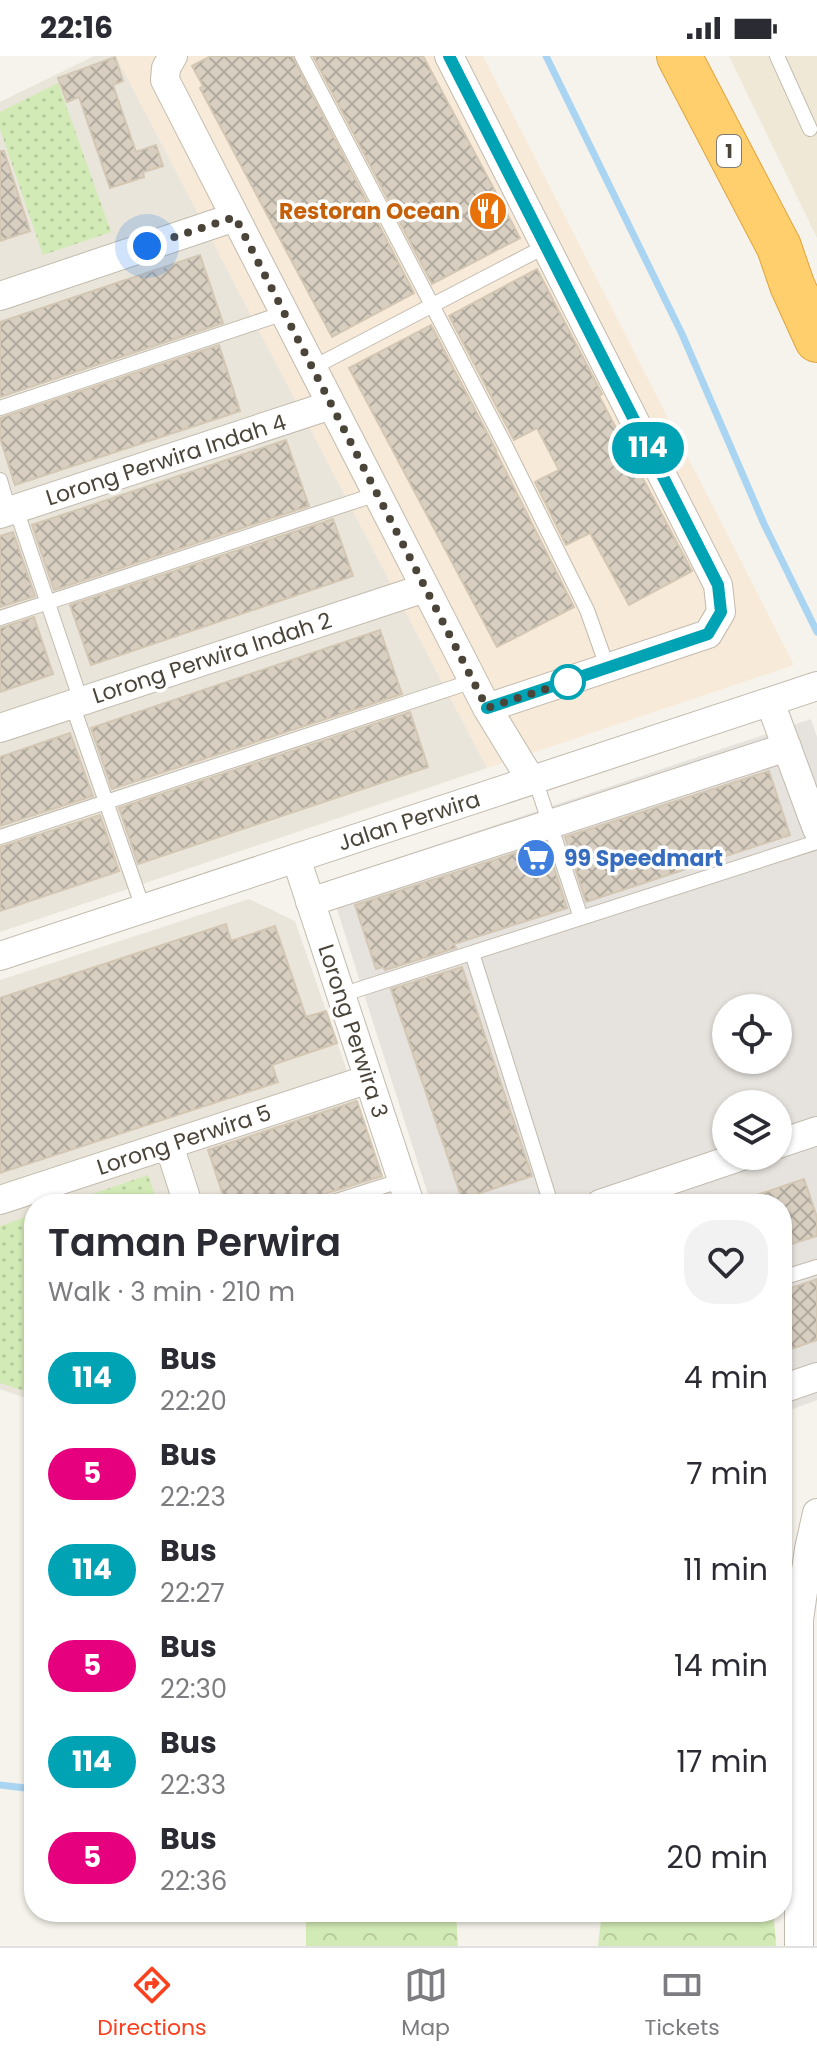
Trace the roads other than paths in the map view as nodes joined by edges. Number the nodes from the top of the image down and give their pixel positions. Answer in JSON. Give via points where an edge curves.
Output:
{"nodes":[{"id":1,"x":302,"y":56,"type":"edge"},
{"id":2,"x":449,"y":56,"type":"edge"},
{"id":3,"x":679,"y":56,"type":"edge"},
{"id":4,"x":777,"y":56,"type":"edge"},
{"id":5,"x":169,"y":68,"type":"edge"},
{"id":6,"x":810,"y":129,"type":"dead end"},
{"id":7,"x":235,"y":217,"type":"junction"},
{"id":8,"x":546,"y":246,"type":"junction"},
{"id":9,"x":779,"y":247,"type":"junction"},
{"id":10,"x":817,"y":284,"type":"edge"},
{"id":11,"x":0,"y":296,"type":"edge"},
{"id":12,"x":432,"y":305,"type":"junction"},
{"id":13,"x":284,"y":313,"type":"junction"},
{"id":14,"x":817,"y":340,"type":"edge"},
{"id":15,"x":312,"y":368,"type":"junction"},
{"id":16,"x":331,"y":405,"type":"junction"},
{"id":17,"x":0,"y":408,"type":"edge"},
{"id":18,"x":0,"y":480,"type":"edge"},
{"id":19,"x":377,"y":494,"type":"junction"},
{"id":20,"x":8,"y":512,"type":"edge"},
{"id":21,"x":425,"y":588,"type":"junction"},
{"id":22,"x":48,"y":603,"type":"junction"},
{"id":23,"x":0,"y":618,"type":"edge"},
{"id":24,"x":608,"y":669,"type":"junction"},
{"id":25,"x":473,"y":681,"type":"junction"},
{"id":26,"x":816,"y":687,"type":"edge"},
{"id":27,"x":77,"y":702,"type":"junction"},
{"id":28,"x":770,"y":702,"type":"junction"},
{"id":29,"x":487,"y":708,"type":"junction"},
{"id":30,"x":0,"y":728,"type":"edge"},
{"id":31,"x":787,"y":747,"type":"junction"},
{"id":32,"x":533,"y":780,"type":"junction"},
{"id":33,"x":107,"y":802,"type":"junction"},
{"id":34,"x":550,"y":825,"type":"junction"},
{"id":35,"x":817,"y":829,"type":"edge"},
{"id":36,"x":0,"y":837,"type":"edge"},
{"id":37,"x":817,"y":842,"type":"edge"},
{"id":38,"x":296,"y":858,"type":"junction"},
{"id":39,"x":310,"y":902,"type":"junction"},
{"id":40,"x":143,"y":908,"type":"junction"},
{"id":41,"x":581,"y":918,"type":"junction"},
{"id":42,"x":472,"y":953,"type":"junction"},
{"id":43,"x":0,"y":956,"type":"edge"},
{"id":44,"x":341,"y":995,"type":"junction"},
{"id":45,"x":369,"y":1079,"type":"junction"},
{"id":46,"x":817,"y":1131,"type":"edge"},
{"id":47,"x":792,"y":1139,"type":"edge"},
{"id":48,"x":169,"y":1145,"type":"junction"},
{"id":49,"x":712,"y":1166,"type":"edge"},
{"id":50,"x":407,"y":1192,"type":"edge"},
{"id":51,"x":185,"y":1194,"type":"edge"},
{"id":52,"x":548,"y":1194,"type":"edge"},
{"id":53,"x":630,"y":1194,"type":"edge"},
{"id":54,"x":0,"y":1200,"type":"edge"},
{"id":55,"x":817,"y":1267,"type":"edge"},
{"id":56,"x":792,"y":1275,"type":"edge"},
{"id":57,"x":817,"y":1377,"type":"edge"},
{"id":58,"x":792,"y":1386,"type":"edge"},
{"id":59,"x":817,"y":1513,"type":"edge"},
{"id":60,"x":799,"y":1946,"type":"edge"}],
"edges":[{"from":1,"to":12,"type":"lane"},
{"from":2,"to":8,"type":"street"},
{"from":3,"to":9,"type":"highway","number":"1"},
{"from":4,"to":6,"type":"lane"},
{"from":5,"to":7,"type":"street"},
{"from":7,"to":11,"type":"street"},
{"from":7,"to":13,"type":"street"},
{"from":8,"to":12,"type":"lane"},
{"from":8,"to":24,"type":"street","via":[[718,585],[721,612],[708,634]]},
{"from":9,"to":10,"type":"highway","number":"1"},
{"from":9,"to":14,"type":"highway","number":"1"},
{"from":12,"to":15,"type":"lane"},
{"from":12,"to":24,"type":"lane","via":[[587,610]]},
{"from":13,"to":15,"type":"street"},
{"from":13,"to":17,"type":"lane"},
{"from":15,"to":16,"type":"street"},
{"from":16,"to":19,"type":"street"},
{"from":16,"to":20,"type":"street","name":"Lorong Perwira Indah 4"},
{"from":18,"to":20,"type":"lane"},
{"from":19,"to":21,"type":"street"},
{"from":19,"to":22,"type":"lane"},
{"from":20,"to":22,"type":"lane"},
{"from":21,"to":25,"type":"street"},
{"from":21,"to":27,"type":"street","name":"Lorong Perwira Indah 2"},
{"from":22,"to":23,"type":"lane"},
{"from":22,"to":27,"type":"lane"},
{"from":24,"to":29,"type":"street"},
{"from":25,"to":29,"type":"street"},
{"from":25,"to":33,"type":"lane"},
{"from":26,"to":28,"type":"street","name":"Jalan Perwira"},
{"from":27,"to":30,"type":"street","name":"Lorong Perwira Indah 2"},
{"from":27,"to":33,"type":"lane"},
{"from":28,"to":31,"type":"street"},
{"from":28,"to":32,"type":"street","name":"Jalan Perwira"},
{"from":29,"to":32,"type":"street"},
{"from":31,"to":34,"type":"street"},
{"from":31,"to":35,"type":"street"},
{"from":32,"to":34,"type":"lane"},
{"from":32,"to":38,"type":"street","name":"Jalan Perwira"},
{"from":33,"to":36,"type":"lane"},
{"from":33,"to":40,"type":"lane"},
{"from":34,"to":39,"type":"street"},
{"from":34,"to":41,"type":"lane"},
{"from":37,"to":41,"type":"lane"},
{"from":38,"to":39,"type":"street","name":"Lorong Perwira 3"},
{"from":38,"to":40,"type":"street","name":"Jalan Perwira"},
{"from":39,"to":44,"type":"street","name":"Lorong Perwira 3"},
{"from":40,"to":43,"type":"street","name":"Jalan Perwira"},
{"from":41,"to":42,"type":"lane"},
{"from":42,"to":44,"type":"lane"},
{"from":42,"to":52,"type":"lane"},
{"from":44,"to":45,"type":"street","name":"Lorong Perwira 3"},
{"from":45,"to":48,"type":"street","name":"Lorong Perwira 5"},
{"from":45,"to":50,"type":"street","name":"Lorong Perwira 3"},
{"from":46,"to":47,"type":"street"},
{"from":48,"to":51,"type":"street"},
{"from":48,"to":54,"type":"street","name":"Lorong Perwira 5"},
{"from":49,"to":53,"type":"street"},
{"from":55,"to":56,"type":"lane"},
{"from":57,"to":58,"type":"street"},
{"from":59,"to":60,"type":"street","via":[[799,1620]]}]}
